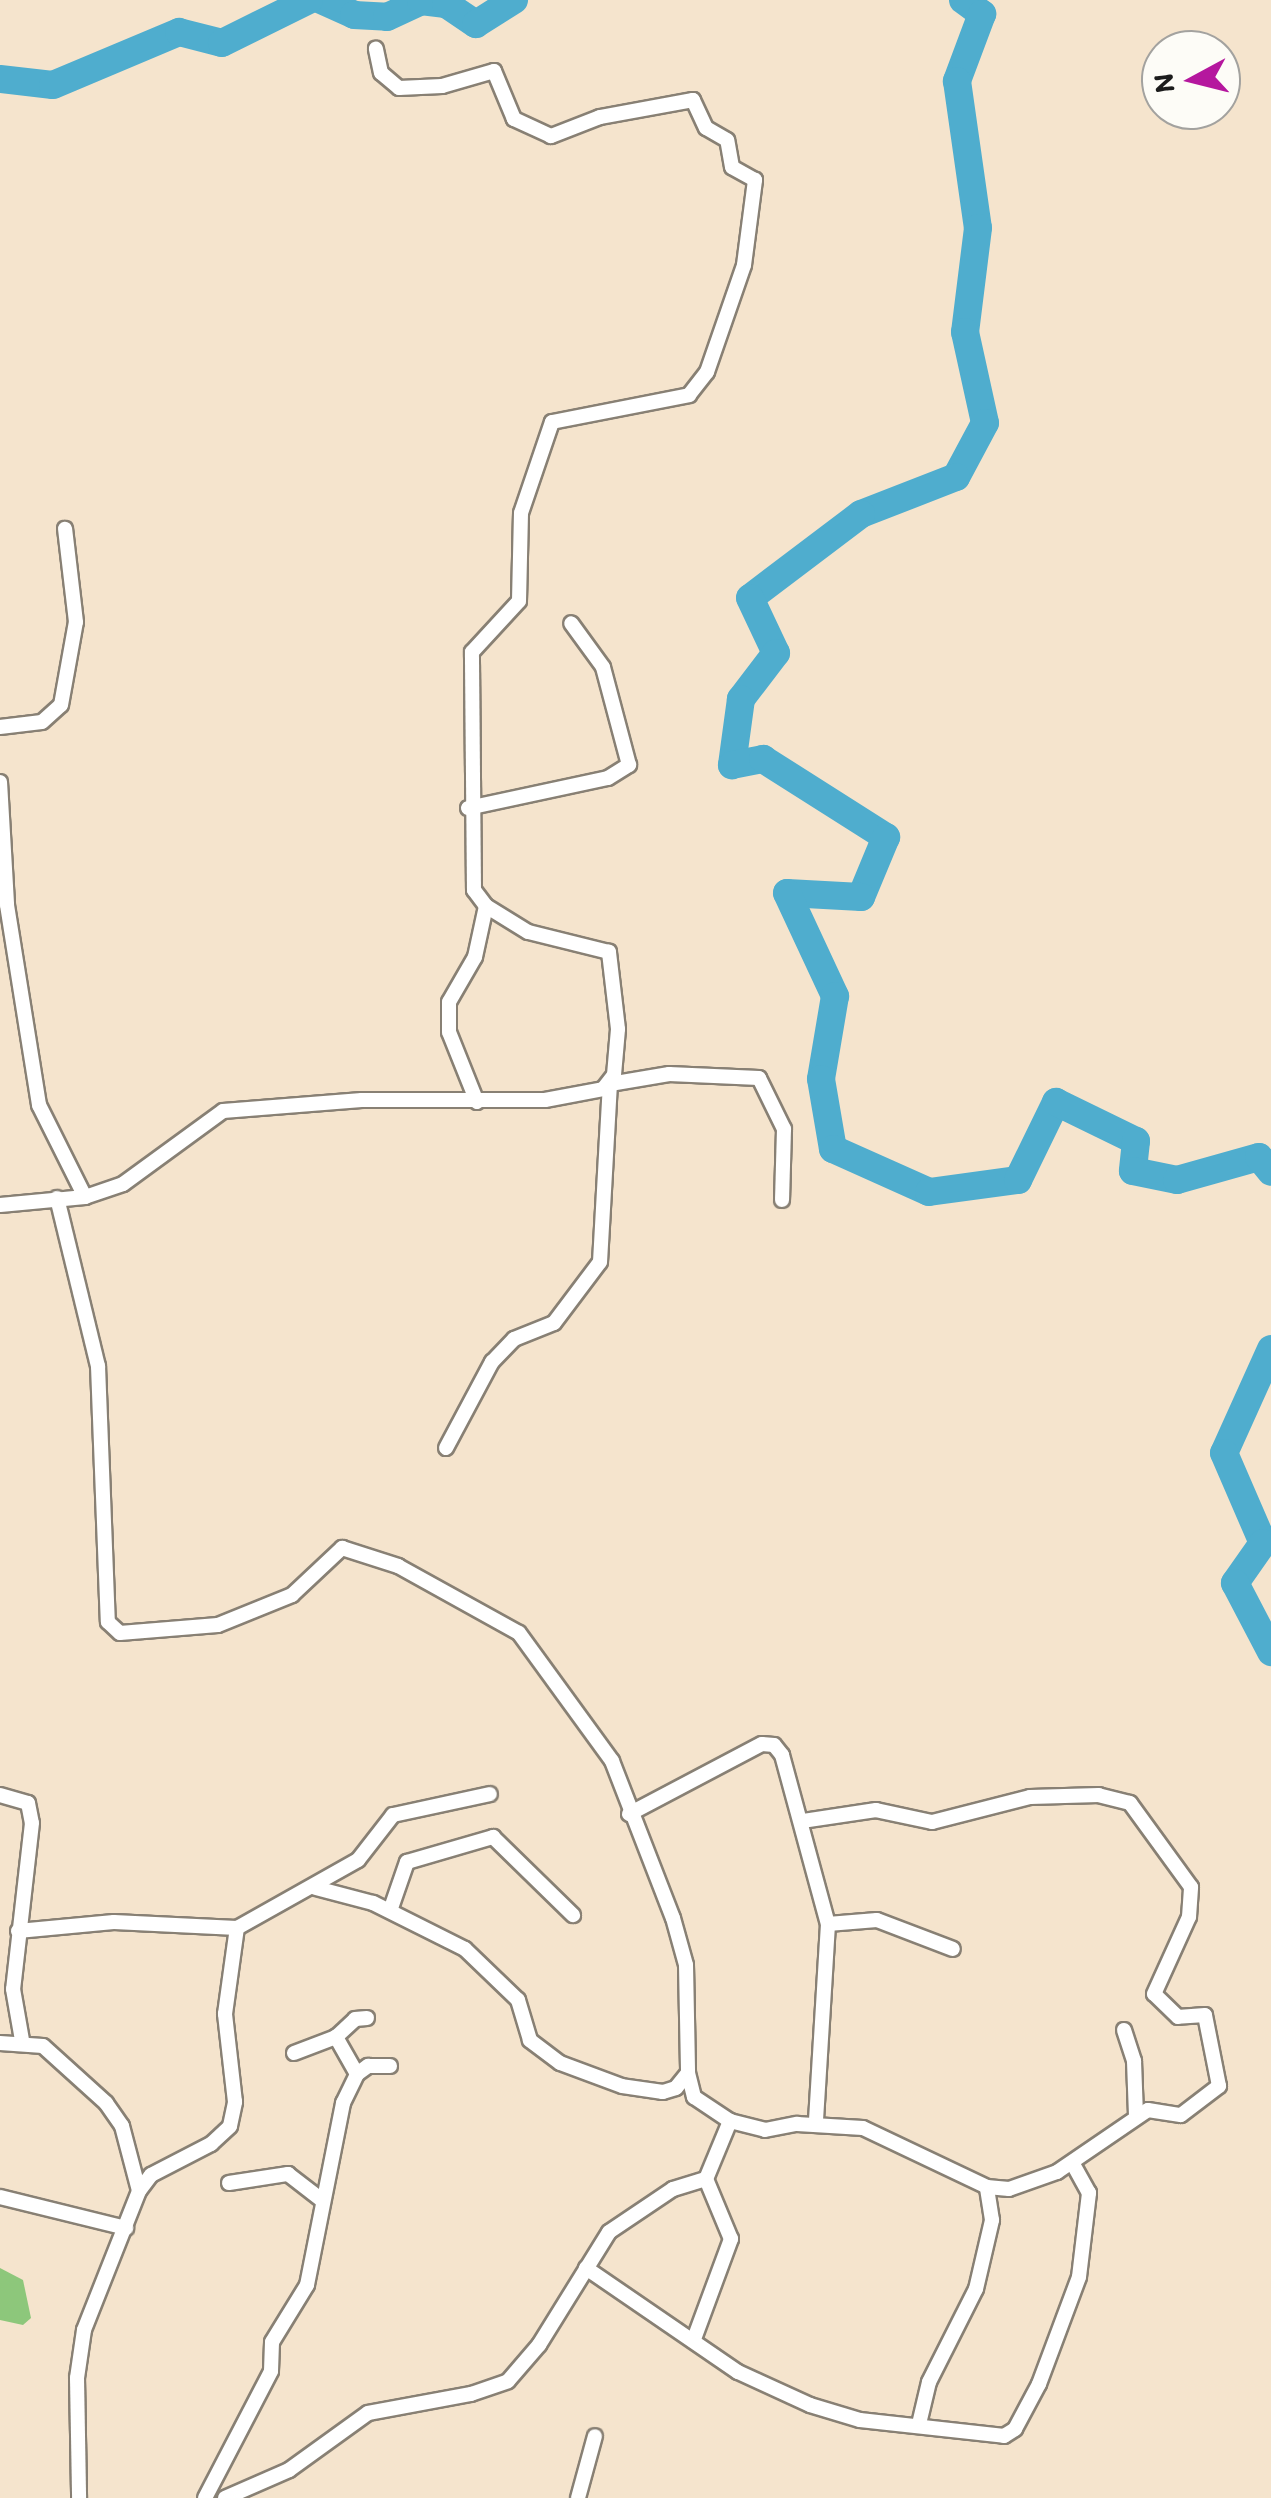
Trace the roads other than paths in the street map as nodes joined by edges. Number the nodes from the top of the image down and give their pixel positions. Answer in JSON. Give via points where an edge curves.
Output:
{"nodes":[{"id":1,"x":376,"y":48,"type":"dead end"},
{"id":2,"x":65,"y":530,"type":"dead end"},
{"id":3,"x":571,"y":623,"type":"dead end"},
{"id":4,"x":0,"y":727,"type":"edge"},
{"id":5,"x":0,"y":782,"type":"edge"},
{"id":6,"x":468,"y":808,"type":"junction"},
{"id":7,"x":486,"y":906,"type":"junction"},
{"id":8,"x":610,"y":1084,"type":"junction"},
{"id":9,"x":476,"y":1102,"type":"junction"},
{"id":10,"x":85,"y":1197,"type":"junction"},
{"id":11,"x":57,"y":1198,"type":"junction"},
{"id":12,"x":782,"y":1200,"type":"dead end"},
{"id":13,"x":0,"y":1206,"type":"edge"},
{"id":14,"x":446,"y":1448,"type":"dead end"},
{"id":15,"x":490,"y":1794,"type":"dead end"},
{"id":16,"x":0,"y":1795,"type":"edge"},
{"id":17,"x":629,"y":1814,"type":"junction"},
{"id":18,"x":802,"y":1821,"type":"junction"},
{"id":19,"x":316,"y":1888,"type":"junction"},
{"id":20,"x":390,"y":1911,"type":"junction"},
{"id":21,"x":573,"y":1915,"type":"dead end"},
{"id":22,"x":828,"y":1924,"type":"junction"},
{"id":23,"x":238,"y":1928,"type":"junction"},
{"id":24,"x":18,"y":1932,"type":"junction"},
{"id":25,"x":954,"y":1949,"type":"dead end"},
{"id":26,"x":368,"y":2018,"type":"dead end"},
{"id":27,"x":1124,"y":2030,"type":"dead end"},
{"id":28,"x":336,"y":2037,"type":"junction"},
{"id":29,"x":22,"y":2040,"type":"junction"},
{"id":30,"x":0,"y":2043,"type":"edge"},
{"id":31,"x":294,"y":2053,"type":"dead end"},
{"id":32,"x":390,"y":2066,"type":"dead end"},
{"id":33,"x":688,"y":2072,"type":"junction"},
{"id":34,"x":357,"y":2074,"type":"junction"},
{"id":35,"x":1136,"y":2116,"type":"junction"},
{"id":36,"x":730,"y":2121,"type":"junction"},
{"id":37,"x":816,"y":2124,"type":"junction"},
{"id":38,"x":1072,"y":2162,"type":"junction"},
{"id":39,"x":706,"y":2179,"type":"junction"},
{"id":40,"x":228,"y":2183,"type":"dead end"},
{"id":41,"x":987,"y":2187,"type":"junction"},
{"id":42,"x":138,"y":2191,"type":"junction"},
{"id":43,"x":0,"y":2197,"type":"edge"},
{"id":44,"x":322,"y":2200,"type":"junction"},
{"id":45,"x":126,"y":2228,"type":"junction"},
{"id":46,"x":586,"y":2268,"type":"junction"},
{"id":47,"x":694,"y":2339,"type":"junction"},
{"id":48,"x":919,"y":2424,"type":"junction"},
{"id":49,"x":595,"y":2436,"type":"dead end"},
{"id":50,"x":79,"y":2498,"type":"edge"},
{"id":51,"x":205,"y":2498,"type":"edge"},
{"id":52,"x":225,"y":2498,"type":"edge"},
{"id":53,"x":578,"y":2498,"type":"edge"}],
"edges":[{"from":1,"to":6,"type":"street","via":[[381,72],[398,88],[442,86],[494,71],[514,120],[552,136],[600,117],[693,100],[706,128],[727,140],[732,167],[755,180],[744,265],[722,335],[695,390],[562,416],[542,436],[520,514],[519,601],[472,652]]},
{"from":2,"to":4,"type":"street","via":[[76,622],[61,705],[42,722]]},
{"from":3,"to":6,"type":"street","via":[[603,667],[628,764],[608,778]]},
{"from":5,"to":10,"type":"street","via":[[7,904],[38,1105]]},
{"from":6,"to":7,"type":"street","via":[[474,890]]},
{"from":7,"to":8,"type":"street","via":[[528,932],[609,952],[618,1029]]},
{"from":7,"to":9,"type":"street","via":[[475,957],[449,1016]]},
{"from":8,"to":9,"type":"street","via":[[545,1100]]},
{"from":8,"to":12,"type":"street","via":[[670,1074],[759,1078],[784,1129]]},
{"from":8,"to":14,"type":"street","via":[[600,1262],[554,1323],[514,1339],[492,1362]]},
{"from":9,"to":10,"type":"street","via":[[362,1100],[223,1111],[123,1184]]},
{"from":10,"to":11,"type":"street"},
{"from":11,"to":13,"type":"street"},
{"from":11,"to":17,"type":"street","via":[[98,1366],[108,1622],[120,1633],[218,1625],[292,1596],[342,1548],[387,1562],[485,1608],[529,1643],[603,1746]]},
{"from":15,"to":19,"type":"street","via":[[393,1815],[358,1860]]},
{"from":16,"to":24,"type":"street","via":[[28,1803],[32,1823]]},
{"from":17,"to":18,"type":"street","via":[[762,1744],[774,1744]]},
{"from":17,"to":33,"type":"street","via":[[680,1936],[690,2002]]},
{"from":18,"to":22,"type":"street"},
{"from":18,"to":35,"type":"street","via":[[876,1810],[932,1822],[1030,1797],[1100,1794],[1130,1803],[1191,1887],[1189,1917],[1154,1994],[1178,2017],[1206,2015],[1219,2086],[1180,2115],[1161,2109]]},
{"from":19,"to":20,"type":"street"},
{"from":19,"to":23,"type":"street"},
{"from":20,"to":21,"type":"street","via":[[407,1862],[493,1837]]},
{"from":20,"to":33,"type":"street","via":[[466,1949],[496,1974],[518,2000],[530,2040],[560,2063],[622,2086],[663,2092]]},
{"from":22,"to":25,"type":"street","via":[[877,1920]]},
{"from":22,"to":37,"type":"street"},
{"from":23,"to":24,"type":"street","via":[[114,1922]]},
{"from":23,"to":42,"type":"street","via":[[226,2001],[235,2102],[230,2126]]},
{"from":24,"to":29,"type":"street","via":[[13,1989]]},
{"from":26,"to":28,"type":"street"},
{"from":27,"to":35,"type":"street","via":[[1134,2060]]},
{"from":28,"to":31,"type":"street"},
{"from":28,"to":34,"type":"street"},
{"from":29,"to":30,"type":"street"},
{"from":29,"to":42,"type":"street","via":[[54,2054],[106,2103],[122,2126]]},
{"from":32,"to":34,"type":"street","via":[[368,2066]]},
{"from":33,"to":36,"type":"street","via":[[694,2096]]},
{"from":34,"to":44,"type":"street","via":[[343,2102]]},
{"from":35,"to":38,"type":"street"},
{"from":36,"to":37,"type":"street","via":[[765,2130]]},
{"from":36,"to":39,"type":"street"},
{"from":37,"to":41,"type":"street","via":[[863,2128]]},
{"from":38,"to":41,"type":"street","via":[[1023,2188]]},
{"from":38,"to":48,"type":"street","via":[[1089,2193],[1079,2277],[1016,2429],[995,2436]]},
{"from":39,"to":46,"type":"street","via":[[673,2189],[616,2226]]},
{"from":39,"to":47,"type":"street","via":[[731,2239]]},
{"from":40,"to":44,"type":"street","via":[[288,2174]]},
{"from":41,"to":48,"type":"street","via":[[992,2220],[976,2290],[929,2382]]},
{"from":42,"to":45,"type":"street"},
{"from":43,"to":45,"type":"street"},
{"from":44,"to":51,"type":"street","via":[[307,2285],[272,2342],[271,2372]]},
{"from":45,"to":50,"type":"street","via":[[84,2330],[76,2378]]},
{"from":46,"to":47,"type":"street"},
{"from":46,"to":52,"type":"street","via":[[539,2345],[508,2380],[471,2394],[368,2413],[289,2470]]},
{"from":47,"to":48,"type":"street","via":[[748,2378],[810,2404],[860,2420]]},
{"from":49,"to":53,"type":"street"}]}
